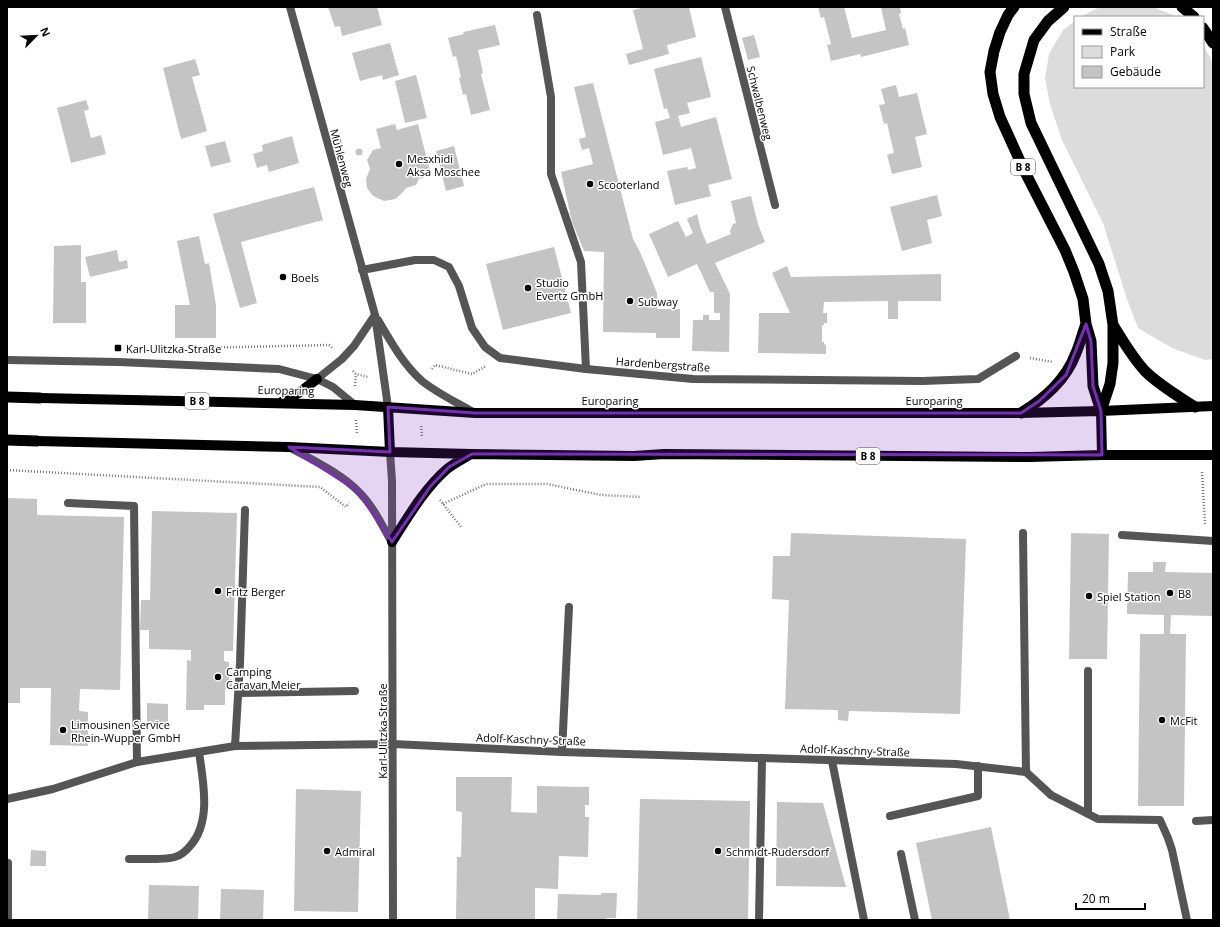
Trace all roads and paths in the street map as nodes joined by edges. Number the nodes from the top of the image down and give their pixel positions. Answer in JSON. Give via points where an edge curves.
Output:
{"nodes":[{"id":1,"x":290,"y":7,"type":"edge"},
{"id":2,"x":725,"y":7,"type":"edge"},
{"id":3,"x":1014,"y":7,"type":"edge"},
{"id":4,"x":1064,"y":7,"type":"edge"},
{"id":5,"x":1182,"y":7,"type":"edge"},
{"id":6,"x":537,"y":15,"type":"dead end"},
{"id":7,"x":1193,"y":16,"type":"edge"},
{"id":8,"x":1204,"y":30,"type":"edge"},
{"id":9,"x":1213,"y":43,"type":"edge"},
{"id":10,"x":775,"y":205,"type":"dead end"},
{"id":11,"x":362,"y":270,"type":"junction"},
{"id":12,"x":375,"y":314,"type":"junction"},
{"id":13,"x":1086,"y":324,"type":"junction"},
{"id":14,"x":1113,"y":325,"type":"junction"},
{"id":15,"x":189,"y":348,"type":"dead end"},
{"id":16,"x":1016,"y":356,"type":"dead end"},
{"id":17,"x":500,"y":358,"type":"junction"},
{"id":18,"x":342,"y":359,"type":"junction"},
{"id":19,"x":7,"y":360,"type":"edge"},
{"id":20,"x":586,"y":369,"type":"junction"},
{"id":21,"x":356,"y":374,"type":"dead end"},
{"id":22,"x":317,"y":379,"type":"junction"},
{"id":23,"x":422,"y":381,"type":"junction"},
{"id":24,"x":7,"y":397,"type":"edge"},
{"id":25,"x":40,"y":398,"type":"joint"},
{"id":26,"x":279,"y":403,"type":"junction"},
{"id":27,"x":355,"y":405,"type":"junction"},
{"id":28,"x":1213,"y":406,"type":"edge"},
{"id":29,"x":1195,"y":407,"type":"junction"},
{"id":30,"x":388,"y":408,"type":"junction"},
{"id":31,"x":1101,"y":411,"type":"junction"},
{"id":32,"x":475,"y":413,"type":"junction"},
{"id":33,"x":1021,"y":414,"type":"junction"},
{"id":34,"x":7,"y":440,"type":"edge"},
{"id":35,"x":37,"y":441,"type":"joint"},
{"id":36,"x":289,"y":447,"type":"junction"},
{"id":37,"x":358,"y":450,"type":"junction"},
{"id":38,"x":390,"y":452,"type":"junction"},
{"id":39,"x":472,"y":454,"type":"junction"},
{"id":40,"x":1102,"y":455,"type":"junction"},
{"id":41,"x":1201,"y":455,"type":"junction"},
{"id":42,"x":1213,"y":455,"type":"edge"},
{"id":43,"x":7,"y":470,"type":"edge"},
{"id":44,"x":430,"y":487,"type":"junction"},
{"id":45,"x":358,"y":491,"type":"junction"},
{"id":46,"x":641,"y":497,"type":"dead end"},
{"id":47,"x":68,"y":503,"type":"dead end"},
{"id":48,"x":443,"y":504,"type":"junction"},
{"id":49,"x":245,"y":510,"type":"dead end"},
{"id":50,"x":461,"y":527,"type":"dead end"},
{"id":51,"x":1022,"y":533,"type":"dead end"},
{"id":52,"x":1122,"y":535,"type":"dead end"},
{"id":53,"x":1210,"y":540,"type":"edge"},
{"id":54,"x":392,"y":542,"type":"junction"},
{"id":55,"x":569,"y":607,"type":"dead end"},
{"id":56,"x":1088,"y":671,"type":"dead end"},
{"id":57,"x":355,"y":691,"type":"dead end"},
{"id":58,"x":239,"y":693,"type":"junction"},
{"id":59,"x":393,"y":744,"type":"junction"},
{"id":60,"x":235,"y":746,"type":"junction"},
{"id":61,"x":199,"y":752,"type":"junction"},
{"id":62,"x":562,"y":752,"type":"junction"},
{"id":63,"x":762,"y":758,"type":"junction"},
{"id":64,"x":832,"y":761,"type":"junction"},
{"id":65,"x":137,"y":762,"type":"junction"},
{"id":66,"x":978,"y":766,"type":"junction"},
{"id":67,"x":1026,"y":772,"type":"junction"},
{"id":68,"x":7,"y":800,"type":"edge"},
{"id":69,"x":1088,"y":814,"type":"junction"},
{"id":70,"x":890,"y":816,"type":"dead end"},
{"id":71,"x":1213,"y":820,"type":"edge"},
{"id":72,"x":1196,"y":821,"type":"dead end"},
{"id":73,"x":901,"y":854,"type":"dead end"},
{"id":74,"x":129,"y":859,"type":"dead end"},
{"id":75,"x":7,"y":863,"type":"edge"},
{"id":76,"x":8,"y":920,"type":"edge"},
{"id":77,"x":393,"y":920,"type":"edge"},
{"id":78,"x":759,"y":920,"type":"edge"},
{"id":79,"x":864,"y":920,"type":"edge"},
{"id":80,"x":915,"y":920,"type":"edge"},
{"id":81,"x":1187,"y":920,"type":"edge"}],
"edges":[{"from":1,"to":11,"type":"street","name":"Mühlenweg"},
{"from":2,"to":10,"type":"street","name":"Schwalbenweg"},
{"from":3,"to":13,"type":"highway","number":"B 8","via":[[1000,32],[994,51],[990,72],[993,94],[1000,117],[1025,172],[1074,272],[1083,299]]},
{"from":4,"to":14,"type":"highway","via":[[1048,21],[1034,40],[1024,74],[1024,94],[1031,123],[1099,264],[1108,291]]},
{"from":5,"to":7,"type":"highway"},
{"from":6,"to":20,"type":"street","via":[[551,97],[551,174],[582,262]]},
{"from":8,"to":9,"type":"highway"},
{"from":11,"to":12,"type":"street","name":"Mühlenweg"},
{"from":11,"to":17,"type":"street","via":[[415,260],[434,260],[449,267],[459,286],[472,328],[485,347]]},
{"from":12,"to":18,"type":"street"},
{"from":12,"to":23,"type":"street","name":"Mühlenweg","via":[[395,350]]},
{"from":12,"to":30,"type":"street","name":"Mühlenweg"},
{"from":13,"to":31,"type":"highway","via":[[1091,341],[1093,386]]},
{"from":13,"to":33,"type":"highway","number":"B 8","via":[[1077,353],[1066,375]]},
{"from":14,"to":29,"type":"highway","via":[[1129,352],[1145,371],[1165,388]]},
{"from":14,"to":31,"type":"highway","via":[[1113,363],[1110,384]]},
{"from":15,"to":18,"type":"path","via":[[329,345]]},
{"from":16,"to":20,"type":"street","name":"Hardenbergstraße","via":[[978,379],[922,381],[693,379]]},
{"from":17,"to":20,"type":"street","name":"Hardenbergstraße"},
{"from":17,"to":23,"type":"path","via":[[472,374],[435,365]]},
{"from":18,"to":22,"type":"street"},
{"from":19,"to":22,"type":"street","via":[[279,369]]},
{"from":21,"to":27,"type":"path"},
{"from":22,"to":26,"type":"main road"},
{"from":22,"to":27,"type":"street","via":[[333,387]]},
{"from":23,"to":32,"type":"street","name":"Mühlenweg"},
{"from":24,"to":25,"type":"highway","name":"Europaring","number":"B 8"},
{"from":25,"to":26,"type":"main road","name":"Europaring","number":"B 8"},
{"from":26,"to":27,"type":"main road","name":"Europaring","number":"B 8"},
{"from":27,"to":30,"type":"main road","name":"Europaring","number":"B 8"},
{"from":27,"to":37,"type":"path"},
{"from":28,"to":29,"type":"main road","name":"Europaring"},
{"from":29,"to":31,"type":"main road","name":"Europaring"},
{"from":30,"to":32,"type":"main road","name":"Europaring","number":"B 8"},
{"from":30,"to":38,"type":"main road"},
{"from":31,"to":33,"type":"main road","name":"Europaring"},
{"from":31,"to":40,"type":"main road"},
{"from":32,"to":33,"type":"main road","name":"Europaring","number":"B 8"},
{"from":34,"to":35,"type":"highway","number":"B 8"},
{"from":35,"to":36,"type":"main road","number":"B 8"},
{"from":36,"to":37,"type":"main road","number":"B 8"},
{"from":36,"to":45,"type":"street","via":[[331,471]]},
{"from":37,"to":38,"type":"main road","number":"B 8"},
{"from":38,"to":39,"type":"main road","number":"B 8"},
{"from":38,"to":54,"type":"street","name":"Karl-Ulitzka-Straße"},
{"from":39,"to":40,"type":"main road","number":"B 8","via":[[1007,457]]},
{"from":39,"to":44,"type":"main road","via":[[449,467]]},
{"from":40,"to":41,"type":"main road","number":"B 8"},
{"from":41,"to":42,"type":"main road","number":"B 8"},
{"from":41,"to":53,"type":"path"},
{"from":43,"to":45,"type":"path","via":[[320,488],[346,507]]},
{"from":44,"to":48,"type":"path"},
{"from":44,"to":54,"type":"main road"},
{"from":45,"to":54,"type":"street"},
{"from":46,"to":48,"type":"path","via":[[601,495],[547,484],[486,484]]},
{"from":47,"to":65,"type":"street","via":[[134,506]]},
{"from":48,"to":50,"type":"path"},
{"from":49,"to":58,"type":"street"},
{"from":51,"to":67,"type":"street"},
{"from":52,"to":53,"type":"street"},
{"from":54,"to":59,"type":"street","name":"Karl-Ulitzka-Straße"},
{"from":55,"to":62,"type":"street"},
{"from":56,"to":69,"type":"street"},
{"from":57,"to":58,"type":"street"},
{"from":58,"to":60,"type":"street"},
{"from":59,"to":60,"type":"street","name":"Adolf-Kaschny-Straße"},
{"from":59,"to":62,"type":"street","name":"Adolf-Kaschny-Straße"},
{"from":59,"to":77,"type":"street","name":"Karl-Ulitzka-Straße"},
{"from":60,"to":61,"type":"street","name":"Adolf-Kaschny-Straße"},
{"from":61,"to":65,"type":"street","name":"Adolf-Kaschny-Straße"},
{"from":61,"to":74,"type":"street","via":[[205,794],[202,826],[195,841],[184,853],[175,857]]},
{"from":62,"to":63,"type":"street","name":"Adolf-Kaschny-Straße"},
{"from":63,"to":64,"type":"street","name":"Adolf-Kaschny-Straße"},
{"from":63,"to":78,"type":"street"},
{"from":64,"to":66,"type":"street","name":"Adolf-Kaschny-Straße"},
{"from":64,"to":79,"type":"street"},
{"from":65,"to":68,"type":"street","name":"Adolf-Kaschny-Straße","via":[[53,790]]},
{"from":66,"to":67,"type":"street","name":"Adolf-Kaschny-Straße"},
{"from":66,"to":70,"type":"street","via":[[978,796]]},
{"from":67,"to":69,"type":"street","via":[[1051,795]]},
{"from":69,"to":81,"type":"street","via":[[1098,819],[1160,820],[1172,850]]},
{"from":71,"to":72,"type":"street"},
{"from":73,"to":80,"type":"street"},
{"from":75,"to":76,"type":"street"}]}
